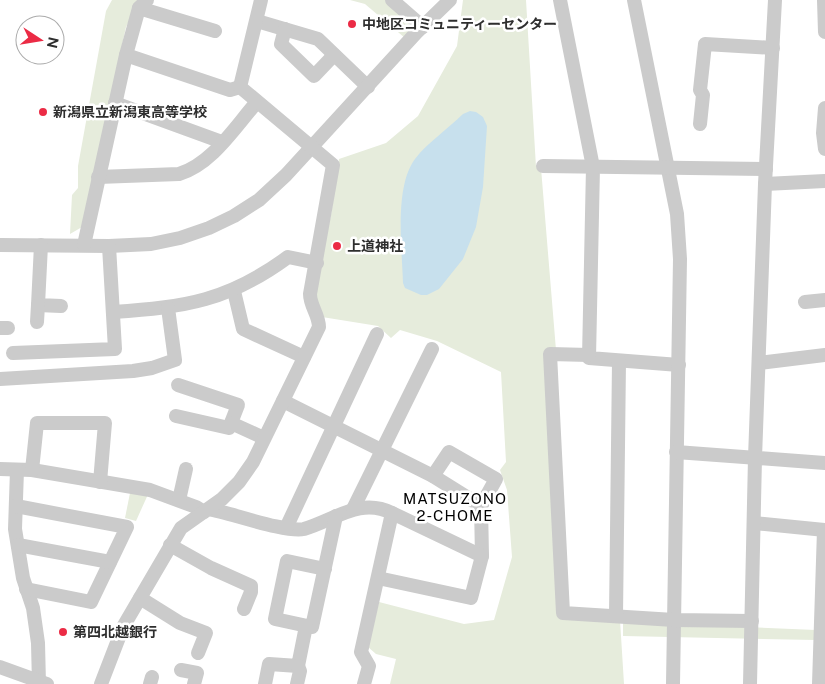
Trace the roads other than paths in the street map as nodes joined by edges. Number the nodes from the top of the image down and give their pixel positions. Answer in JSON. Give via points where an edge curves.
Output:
{"nodes":[{"id":1,"x":261,"y":0,"type":"edge"},
{"id":2,"x":392,"y":0,"type":"edge"},
{"id":3,"x":450,"y":0,"type":"edge"},
{"id":4,"x":560,"y":0,"type":"edge"},
{"id":5,"x":634,"y":0,"type":"edge"},
{"id":6,"x":775,"y":0,"type":"edge"},
{"id":7,"x":824,"y":0,"type":"edge"},
{"id":8,"x":143,"y":4,"type":"edge"},
{"id":9,"x":257,"y":21,"type":"junction"},
{"id":10,"x":423,"y":27,"type":"junction"},
{"id":11,"x":285,"y":29,"type":"junction"},
{"id":12,"x":215,"y":31,"type":"dead end"},
{"id":13,"x":825,"y":32,"type":"edge"},
{"id":14,"x":773,"y":48,"type":"junction"},
{"id":15,"x":334,"y":55,"type":"junction"},
{"id":16,"x":126,"y":56,"type":"junction"},
{"id":17,"x":240,"y":87,"type":"junction"},
{"id":18,"x":368,"y":87,"type":"junction"},
{"id":19,"x":257,"y":102,"type":"junction"},
{"id":20,"x":114,"y":103,"type":"junction"},
{"id":21,"x":825,"y":108,"type":"edge"},
{"id":22,"x":700,"y":124,"type":"dead end"},
{"id":23,"x":222,"y":142,"type":"junction"},
{"id":24,"x":312,"y":147,"type":"junction"},
{"id":25,"x":825,"y":149,"type":"edge"},
{"id":26,"x":543,"y":166,"type":"dead end"},
{"id":27,"x":593,"y":167,"type":"junction"},
{"id":28,"x":667,"y":168,"type":"junction"},
{"id":29,"x":766,"y":169,"type":"junction"},
{"id":30,"x":98,"y":177,"type":"junction"},
{"id":31,"x":825,"y":180,"type":"edge"},
{"id":32,"x":765,"y":184,"type":"junction"},
{"id":33,"x":0,"y":245,"type":"edge"},
{"id":34,"x":41,"y":245,"type":"junction"},
{"id":35,"x":84,"y":246,"type":"junction"},
{"id":36,"x":109,"y":246,"type":"junction"},
{"id":37,"x":317,"y":263,"type":"junction"},
{"id":38,"x":234,"y":291,"type":"junction"},
{"id":39,"x":825,"y":300,"type":"edge"},
{"id":40,"x":805,"y":302,"type":"dead end"},
{"id":41,"x":38,"y":305,"type":"junction"},
{"id":42,"x":61,"y":306,"type":"dead end"},
{"id":43,"x":168,"y":308,"type":"junction"},
{"id":44,"x":113,"y":312,"type":"junction"},
{"id":45,"x":37,"y":322,"type":"dead end"},
{"id":46,"x":377,"y":334,"type":"dead end"},
{"id":47,"x":432,"y":349,"type":"dead end"},
{"id":48,"x":13,"y":353,"type":"dead end"},
{"id":49,"x":589,"y":355,"type":"junction"},
{"id":50,"x":825,"y":355,"type":"edge"},
{"id":51,"x":304,"y":357,"type":"junction"},
{"id":52,"x":619,"y":361,"type":"junction"},
{"id":53,"x":758,"y":363,"type":"junction"},
{"id":54,"x":679,"y":365,"type":"junction"},
{"id":55,"x":0,"y":380,"type":"edge"},
{"id":56,"x":178,"y":385,"type":"dead end"},
{"id":57,"x":283,"y":401,"type":"junction"},
{"id":58,"x":176,"y":416,"type":"dead end"},
{"id":59,"x":232,"y":423,"type":"junction"},
{"id":60,"x":332,"y":425,"type":"junction"},
{"id":61,"x":264,"y":438,"type":"junction"},
{"id":62,"x":383,"y":450,"type":"junction"},
{"id":63,"x":676,"y":452,"type":"junction"},
{"id":64,"x":755,"y":458,"type":"junction"},
{"id":65,"x":825,"y":463,"type":"edge"},
{"id":66,"x":0,"y":469,"type":"edge"},
{"id":67,"x":186,"y":469,"type":"dead end"},
{"id":68,"x":17,"y":470,"type":"junction"},
{"id":69,"x":32,"y":470,"type":"junction"},
{"id":70,"x":433,"y":476,"type":"junction"},
{"id":71,"x":100,"y":482,"type":"junction"},
{"id":72,"x":179,"y":500,"type":"junction"},
{"id":73,"x":16,"y":506,"type":"junction"},
{"id":74,"x":480,"y":506,"type":"junction"},
{"id":75,"x":353,"y":509,"type":"junction"},
{"id":76,"x":207,"y":511,"type":"junction"},
{"id":77,"x":392,"y":513,"type":"junction"},
{"id":78,"x":336,"y":516,"type":"junction"},
{"id":79,"x":754,"y":523,"type":"junction"},
{"id":80,"x":286,"y":528,"type":"junction"},
{"id":81,"x":825,"y":530,"type":"edge"},
{"id":82,"x":18,"y":545,"type":"junction"},
{"id":83,"x":170,"y":545,"type":"junction"},
{"id":84,"x":482,"y":556,"type":"junction"},
{"id":85,"x":110,"y":562,"type":"junction"},
{"id":86,"x":325,"y":569,"type":"junction"},
{"id":87,"x":378,"y":578,"type":"junction"},
{"id":88,"x":26,"y":589,"type":"junction"},
{"id":89,"x":140,"y":598,"type":"junction"},
{"id":90,"x":244,"y":608,"type":"dead end"},
{"id":91,"x":823,"y":613,"type":"edge"},
{"id":92,"x":616,"y":616,"type":"junction"},
{"id":93,"x":674,"y":620,"type":"junction"},
{"id":94,"x":752,"y":621,"type":"junction"},
{"id":95,"x":306,"y":626,"type":"junction"},
{"id":96,"x":198,"y":653,"type":"dead end"},
{"id":97,"x":298,"y":666,"type":"junction"},
{"id":98,"x":0,"y":667,"type":"edge"},
{"id":99,"x":181,"y":670,"type":"dead end"},
{"id":100,"x":42,"y":683,"type":"edge"},
{"id":101,"x":101,"y":684,"type":"edge"},
{"id":102,"x":194,"y":684,"type":"edge"},
{"id":103,"x":265,"y":684,"type":"edge"},
{"id":104,"x":297,"y":684,"type":"edge"},
{"id":105,"x":364,"y":684,"type":"edge"},
{"id":106,"x":673,"y":684,"type":"edge"},
{"id":107,"x":750,"y":684,"type":"edge"},
{"id":108,"x":819,"y":684,"type":"edge"}],
"edges":[{"from":1,"to":9,"type":"street"},
{"from":2,"to":10,"type":"street"},
{"from":3,"to":10,"type":"street"},
{"from":4,"to":27,"type":"street"},
{"from":5,"to":28,"type":"street"},
{"from":6,"to":14,"type":"street"},
{"from":7,"to":13,"type":"street"},
{"from":8,"to":12,"type":"street"},
{"from":8,"to":16,"type":"street"},
{"from":9,"to":11,"type":"street"},
{"from":9,"to":17,"type":"street"},
{"from":10,"to":18,"type":"street"},
{"from":11,"to":15,"type":"street","via":[[318,39]]},
{"from":11,"to":15,"type":"street","via":[[281,44],[314,76]]},
{"from":14,"to":22,"type":"street","via":[[705,44]]},
{"from":14,"to":29,"type":"street"},
{"from":15,"to":18,"type":"street"},
{"from":16,"to":17,"type":"street","via":[[230,90]]},
{"from":16,"to":20,"type":"street"},
{"from":17,"to":19,"type":"street"},
{"from":18,"to":24,"type":"street"},
{"from":19,"to":23,"type":"street"},
{"from":19,"to":24,"type":"street"},
{"from":20,"to":23,"type":"street"},
{"from":20,"to":30,"type":"street"},
{"from":21,"to":25,"type":"street"},
{"from":23,"to":30,"type":"street","via":[[203,163],[179,174]]},
{"from":24,"to":36,"type":"street","via":[[259,200],[217,224],[152,244]]},
{"from":24,"to":37,"type":"street","via":[[333,165]]},
{"from":26,"to":27,"type":"street"},
{"from":27,"to":28,"type":"street"},
{"from":27,"to":49,"type":"street"},
{"from":28,"to":29,"type":"street"},
{"from":28,"to":54,"type":"street","via":[[677,214],[680,259]]},
{"from":29,"to":32,"type":"street"},
{"from":30,"to":35,"type":"street"},
{"from":31,"to":32,"type":"street"},
{"from":32,"to":53,"type":"street"},
{"from":33,"to":34,"type":"street"},
{"from":34,"to":35,"type":"street"},
{"from":34,"to":41,"type":"street"},
{"from":35,"to":36,"type":"street"},
{"from":36,"to":44,"type":"street"},
{"from":37,"to":38,"type":"street","via":[[288,257],[269,272]]},
{"from":37,"to":51,"type":"street","via":[[310,299],[319,327]]},
{"from":38,"to":43,"type":"street"},
{"from":38,"to":51,"type":"street","via":[[243,329]]},
{"from":39,"to":40,"type":"street"},
{"from":41,"to":42,"type":"street"},
{"from":41,"to":45,"type":"street"},
{"from":43,"to":44,"type":"street"},
{"from":43,"to":55,"type":"street","via":[[175,360],[133,371]]},
{"from":44,"to":48,"type":"street","via":[[115,350]]},
{"from":46,"to":60,"type":"street"},
{"from":47,"to":62,"type":"street"},
{"from":49,"to":52,"type":"street","via":[[589,358]]},
{"from":49,"to":92,"type":"street","via":[[550,354],[563,613]]},
{"from":50,"to":53,"type":"street"},
{"from":51,"to":57,"type":"street"},
{"from":52,"to":54,"type":"street"},
{"from":52,"to":92,"type":"street"},
{"from":53,"to":64,"type":"street"},
{"from":54,"to":63,"type":"street"},
{"from":56,"to":59,"type":"street","via":[[238,405]]},
{"from":57,"to":60,"type":"street"},
{"from":57,"to":61,"type":"street"},
{"from":58,"to":59,"type":"street","via":[[229,428]]},
{"from":59,"to":61,"type":"street"},
{"from":60,"to":62,"type":"street"},
{"from":60,"to":80,"type":"street"},
{"from":61,"to":76,"type":"street","via":[[253,462],[238,482]]},
{"from":62,"to":70,"type":"street"},
{"from":62,"to":75,"type":"street"},
{"from":63,"to":64,"type":"street"},
{"from":63,"to":93,"type":"street"},
{"from":64,"to":65,"type":"street"},
{"from":64,"to":79,"type":"street"},
{"from":66,"to":68,"type":"street"},
{"from":67,"to":72,"type":"street"},
{"from":68,"to":69,"type":"street"},
{"from":68,"to":73,"type":"street"},
{"from":69,"to":71,"type":"street"},
{"from":69,"to":71,"type":"street","via":[[37,423],[105,423]]},
{"from":70,"to":74,"type":"street"},
{"from":70,"to":74,"type":"street","via":[[449,452],[496,479]]},
{"from":71,"to":72,"type":"street","via":[[150,490]]},
{"from":72,"to":76,"type":"street"},
{"from":73,"to":82,"type":"street"},
{"from":73,"to":85,"type":"street","via":[[127,527]]},
{"from":74,"to":84,"type":"street"},
{"from":75,"to":77,"type":"street","via":[[364,506]]},
{"from":75,"to":78,"type":"street"},
{"from":76,"to":80,"type":"street"},
{"from":76,"to":83,"type":"street","via":[[181,528]]},
{"from":77,"to":84,"type":"street"},
{"from":77,"to":87,"type":"street"},
{"from":78,"to":80,"type":"street","via":[[302,529]]},
{"from":78,"to":86,"type":"street"},
{"from":79,"to":81,"type":"street"},
{"from":79,"to":94,"type":"street"},
{"from":81,"to":91,"type":"street"},
{"from":82,"to":85,"type":"street"},
{"from":82,"to":88,"type":"street"},
{"from":83,"to":89,"type":"street"},
{"from":83,"to":90,"type":"street","via":[[251,586],[252,592]]},
{"from":84,"to":87,"type":"street","via":[[471,598]]},
{"from":85,"to":88,"type":"street","via":[[90,602]]},
{"from":86,"to":95,"type":"street","via":[[312,627]]},
{"from":86,"to":95,"type":"street","via":[[287,560],[275,619]]},
{"from":87,"to":105,"type":"street","via":[[361,652],[369,666]]},
{"from":88,"to":100,"type":"street","via":[[33,608]]},
{"from":89,"to":96,"type":"street","via":[[180,623],[206,633]]},
{"from":89,"to":101,"type":"street","via":[[122,627]]},
{"from":91,"to":108,"type":"street"},
{"from":92,"to":93,"type":"street"},
{"from":93,"to":94,"type":"street"},
{"from":93,"to":106,"type":"street"},
{"from":94,"to":107,"type":"street"},
{"from":95,"to":97,"type":"street"},
{"from":97,"to":103,"type":"street","via":[[269,664]]},
{"from":97,"to":104,"type":"street"},
{"from":98,"to":100,"type":"street"},
{"from":99,"to":102,"type":"street","via":[[197,674]]}]}
